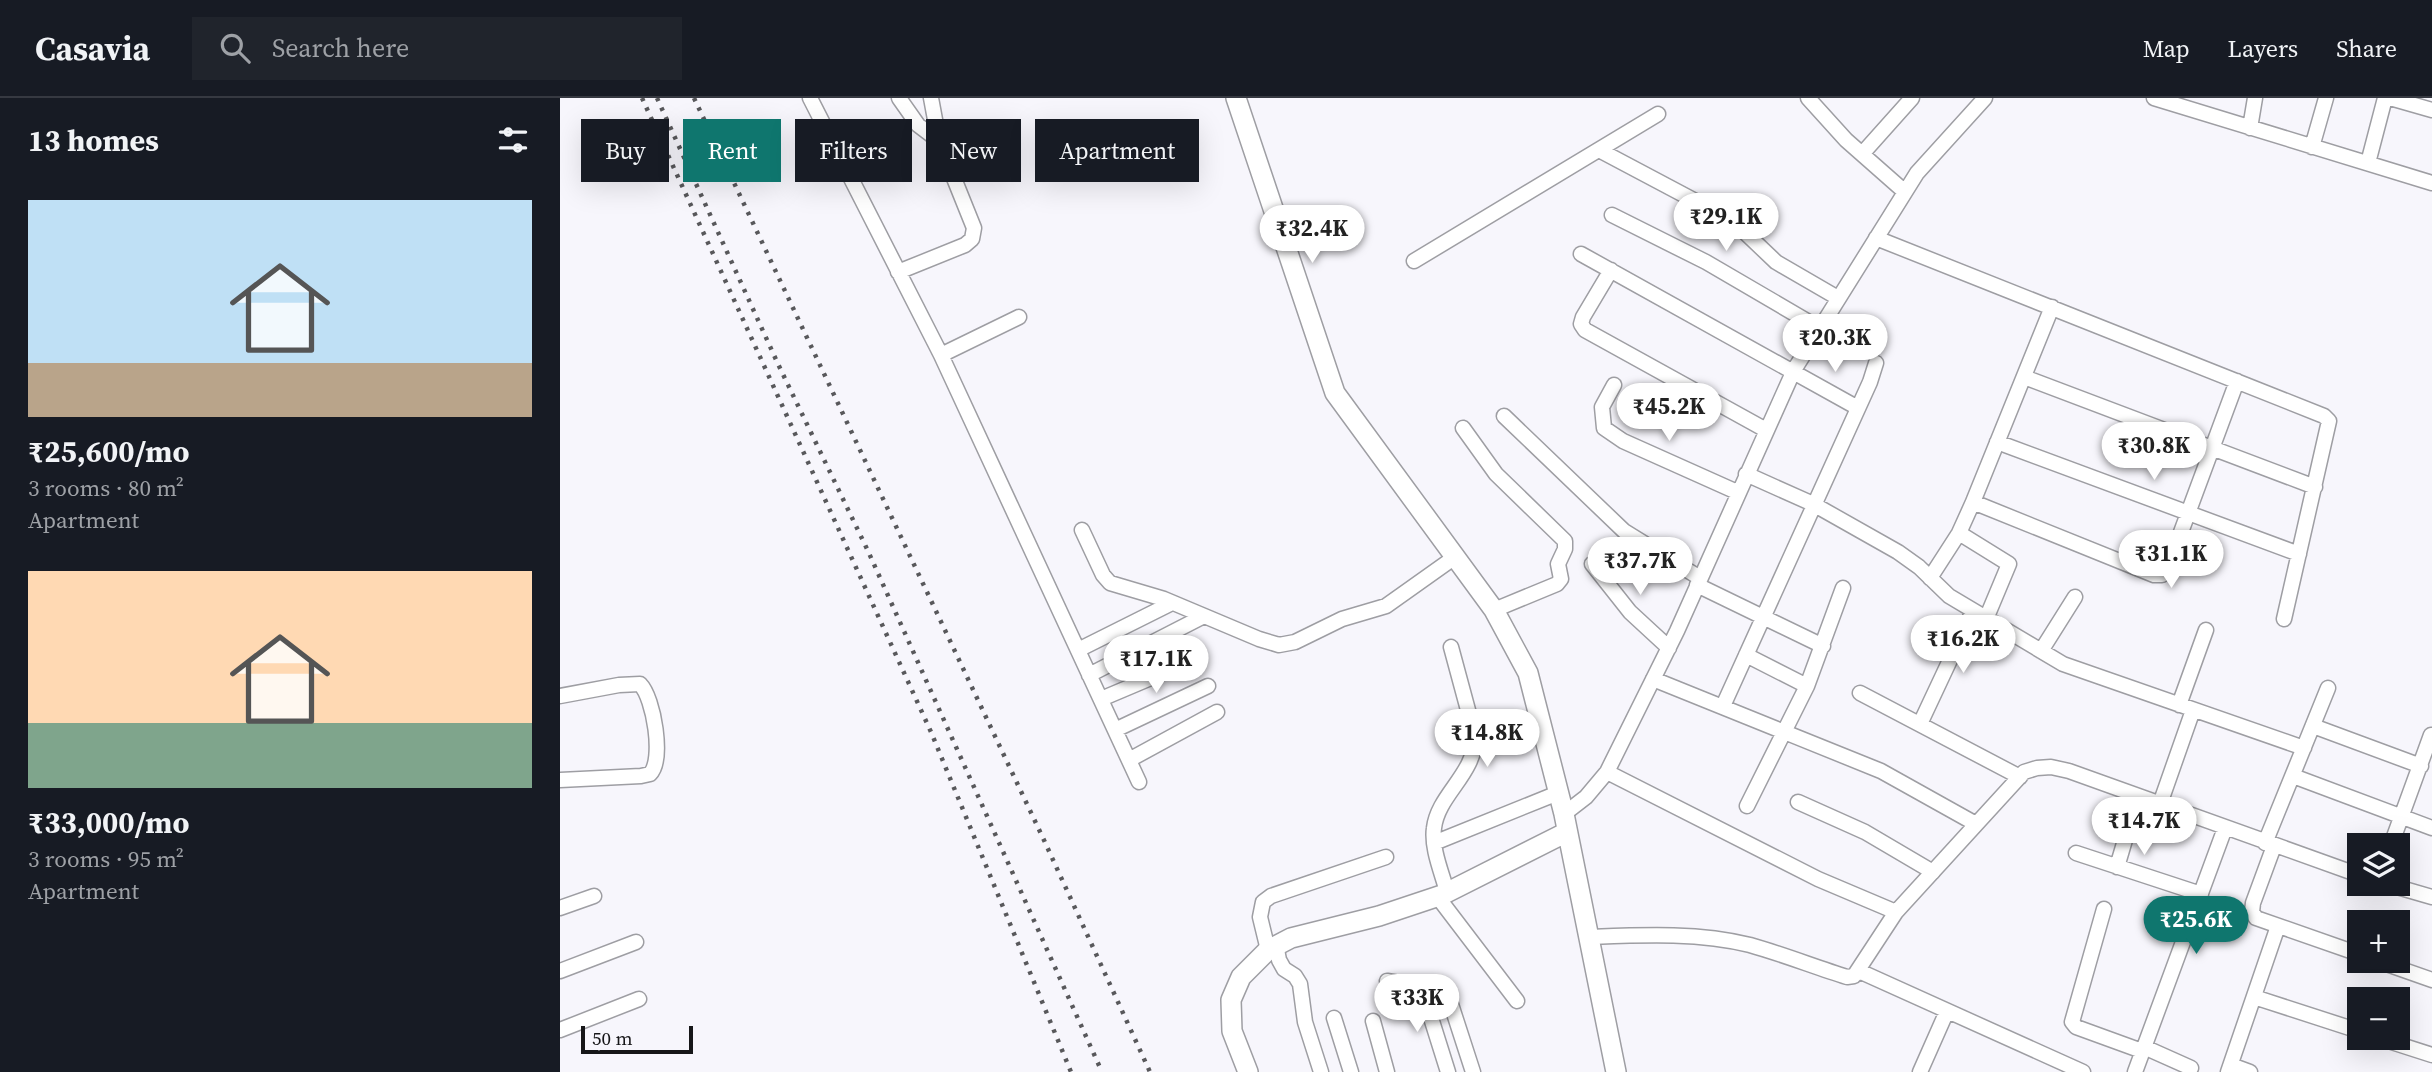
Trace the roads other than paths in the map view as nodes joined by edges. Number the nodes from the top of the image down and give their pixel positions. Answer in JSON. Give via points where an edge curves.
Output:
{"nodes":[{"id":1,"x":810,"y":98,"type":"edge"},
{"id":2,"x":899,"y":98,"type":"edge"},
{"id":3,"x":931,"y":98,"type":"edge"},
{"id":4,"x":1236,"y":98,"type":"edge"},
{"id":5,"x":1808,"y":98,"type":"edge"},
{"id":6,"x":1912,"y":98,"type":"edge"},
{"id":7,"x":1985,"y":98,"type":"edge"},
{"id":8,"x":2256,"y":98,"type":"edge"},
{"id":9,"x":2326,"y":98,"type":"edge"},
{"id":10,"x":2387,"y":98,"type":"edge"},
{"id":11,"x":2160,"y":99,"type":"edge"},
{"id":12,"x":2432,"y":110,"type":"edge"},
{"id":13,"x":1658,"y":114,"type":"dead end"},
{"id":14,"x":935,"y":119,"type":"edge"},
{"id":15,"x":2249,"y":128,"type":"junction"},
{"id":16,"x":926,"y":131,"type":"edge"},
{"id":17,"x":2312,"y":147,"type":"junction"},
{"id":18,"x":1599,"y":150,"type":"junction"},
{"id":19,"x":1862,"y":154,"type":"junction"},
{"id":20,"x":2368,"y":163,"type":"junction"},
{"id":21,"x":955,"y":182,"type":"edge"},
{"id":22,"x":2432,"y":183,"type":"edge"},
{"id":23,"x":1905,"y":192,"type":"junction"},
{"id":24,"x":1612,"y":215,"type":"dead end"},
{"id":25,"x":1876,"y":238,"type":"junction"},
{"id":26,"x":1581,"y":254,"type":"dead end"},
{"id":27,"x":1414,"y":261,"type":"dead end"},
{"id":28,"x":1611,"y":270,"type":"junction"},
{"id":29,"x":898,"y":272,"type":"junction"},
{"id":30,"x":1838,"y":298,"type":"junction"},
{"id":31,"x":2052,"y":307,"type":"junction"},
{"id":32,"x":1019,"y":317,"type":"dead end"},
{"id":33,"x":1819,"y":328,"type":"junction"},
{"id":34,"x":941,"y":355,"type":"junction"},
{"id":35,"x":1876,"y":363,"type":"dead end"},
{"id":36,"x":1794,"y":370,"type":"junction"},
{"id":37,"x":2024,"y":376,"type":"junction"},
{"id":38,"x":2237,"y":382,"type":"junction"},
{"id":39,"x":1614,"y":385,"type":"dead end"},
{"id":40,"x":1858,"y":408,"type":"junction"},
{"id":41,"x":1504,"y":416,"type":"dead end"},
{"id":42,"x":1463,"y":428,"type":"dead end"},
{"id":43,"x":1766,"y":430,"type":"junction"},
{"id":44,"x":1997,"y":442,"type":"junction"},
{"id":45,"x":2214,"y":449,"type":"junction"},
{"id":46,"x":1746,"y":474,"type":"junction"},
{"id":47,"x":2315,"y":487,"type":"junction"},
{"id":48,"x":1737,"y":492,"type":"junction"},
{"id":49,"x":1973,"y":502,"type":"junction"},
{"id":50,"x":1813,"y":504,"type":"junction"},
{"id":51,"x":2189,"y":513,"type":"junction"},
{"id":52,"x":1082,"y":530,"type":"dead end"},
{"id":53,"x":1959,"y":533,"type":"junction"},
{"id":54,"x":2299,"y":554,"type":"junction"},
{"id":55,"x":1455,"y":556,"type":"junction"},
{"id":56,"x":1592,"y":564,"type":"dead end"},
{"id":57,"x":1930,"y":578,"type":"junction"},
{"id":58,"x":1698,"y":582,"type":"junction"},
{"id":59,"x":1843,"y":588,"type":"dead end"},
{"id":60,"x":2075,"y":597,"type":"dead end"},
{"id":61,"x":1172,"y":603,"type":"junction"},
{"id":62,"x":1494,"y":610,"type":"junction"},
{"id":63,"x":1979,"y":615,"type":"junction"},
{"id":64,"x":1204,"y":616,"type":"junction"},
{"id":65,"x":1763,"y":617,"type":"junction"},
{"id":66,"x":2284,"y":619,"type":"dead end"},
{"id":67,"x":2206,"y":629,"type":"dead end"},
{"id":68,"x":1823,"y":646,"type":"junction"},
{"id":69,"x":1451,"y":647,"type":"dead end"},
{"id":70,"x":1669,"y":648,"type":"junction"},
{"id":71,"x":1077,"y":650,"type":"junction"},
{"id":72,"x":2041,"y":651,"type":"junction"},
{"id":73,"x":1746,"y":654,"type":"junction"},
{"id":74,"x":1198,"y":658,"type":"dead end"},
{"id":75,"x":1089,"y":675,"type":"junction"},
{"id":76,"x":1653,"y":679,"type":"junction"},
{"id":77,"x":1208,"y":686,"type":"dead end"},
{"id":78,"x":1807,"y":687,"type":"junction"},
{"id":79,"x":2328,"y":688,"type":"dead end"},
{"id":80,"x":1860,"y":692,"type":"dead end"},
{"id":81,"x":560,"y":696,"type":"edge"},
{"id":82,"x":1101,"y":699,"type":"junction"},
{"id":83,"x":1723,"y":706,"type":"junction"},
{"id":84,"x":2186,"y":708,"type":"junction"},
{"id":85,"x":1217,"y":712,"type":"dead end"},
{"id":86,"x":1920,"y":724,"type":"junction"},
{"id":87,"x":2313,"y":726,"type":"junction"},
{"id":88,"x":1115,"y":730,"type":"junction"},
{"id":89,"x":1787,"y":731,"type":"junction"},
{"id":90,"x":2431,"y":735,"type":"edge"},
{"id":91,"x":2304,"y":748,"type":"junction"},
{"id":92,"x":1129,"y":760,"type":"junction"},
{"id":93,"x":2421,"y":766,"type":"junction"},
{"id":94,"x":1607,"y":772,"type":"junction"},
{"id":95,"x":2292,"y":776,"type":"junction"},
{"id":96,"x":2020,"y":777,"type":"junction"},
{"id":97,"x":560,"y":780,"type":"edge"},
{"id":98,"x":1139,"y":782,"type":"dead end"},
{"id":99,"x":1558,"y":793,"type":"junction"},
{"id":100,"x":2138,"y":796,"type":"junction"},
{"id":101,"x":1798,"y":803,"type":"dead end"},
{"id":102,"x":2160,"y":804,"type":"junction"},
{"id":103,"x":1747,"y":806,"type":"dead end"},
{"id":104,"x":2402,"y":818,"type":"junction"},
{"id":105,"x":1566,"y":823,"type":"junction"},
{"id":106,"x":1976,"y":824,"type":"junction"},
{"id":107,"x":2225,"y":828,"type":"junction"},
{"id":108,"x":2432,"y":828,"type":"edge"},
{"id":109,"x":2396,"y":833,"type":"edge"},
{"id":110,"x":1434,"y":843,"type":"junction"},
{"id":111,"x":2270,"y":844,"type":"junction"},
{"id":112,"x":2076,"y":853,"type":"dead end"},
{"id":113,"x":1386,"y":858,"type":"dead end"},
{"id":114,"x":2117,"y":867,"type":"junction"},
{"id":115,"x":2347,"y":871,"type":"edge"},
{"id":116,"x":1933,"y":872,"type":"junction"},
{"id":117,"x":2410,"y":888,"type":"edge"},
{"id":118,"x":2430,"y":892,"type":"edge"},
{"id":119,"x":1442,"y":894,"type":"junction"},
{"id":120,"x":2201,"y":894,"type":"junction"},
{"id":121,"x":594,"y":896,"type":"dead end"},
{"id":122,"x":560,"y":908,"type":"edge"},
{"id":123,"x":2104,"y":909,"type":"dead end"},
{"id":124,"x":1896,"y":912,"type":"junction"},
{"id":125,"x":2278,"y":926,"type":"junction"},
{"id":126,"x":1588,"y":937,"type":"junction"},
{"id":127,"x":636,"y":942,"type":"dead end"},
{"id":128,"x":1268,"y":950,"type":"junction"},
{"id":129,"x":2347,"y":950,"type":"edge"},
{"id":130,"x":560,"y":971,"type":"edge"},
{"id":131,"x":1859,"y":971,"type":"junction"},
{"id":132,"x":2410,"y":972,"type":"edge"},
{"id":133,"x":2432,"y":980,"type":"edge"},
{"id":134,"x":1387,"y":981,"type":"dead end"},
{"id":135,"x":1421,"y":986,"type":"junction"},
{"id":136,"x":2254,"y":997,"type":"junction"},
{"id":137,"x":639,"y":999,"type":"dead end"},
{"id":138,"x":1517,"y":1000,"type":"dead end"},
{"id":139,"x":1947,"y":1011,"type":"junction"},
{"id":140,"x":1334,"y":1018,"type":"dead end"},
{"id":141,"x":1373,"y":1021,"type":"dead end"},
{"id":142,"x":2347,"y":1027,"type":"edge"},
{"id":143,"x":560,"y":1030,"type":"edge"},
{"id":144,"x":2410,"y":1048,"type":"edge"},
{"id":145,"x":2143,"y":1049,"type":"junction"},
{"id":146,"x":2432,"y":1055,"type":"edge"},
{"id":147,"x":1615,"y":1065,"type":"edge"},
{"id":148,"x":2191,"y":1068,"type":"dead end"},
{"id":149,"x":2229,"y":1069,"type":"edge"},
{"id":150,"x":1248,"y":1072,"type":"edge"},
{"id":151,"x":1321,"y":1072,"type":"edge"},
{"id":152,"x":1351,"y":1072,"type":"edge"},
{"id":153,"x":1387,"y":1072,"type":"edge"},
{"id":154,"x":1448,"y":1072,"type":"edge"},
{"id":155,"x":1473,"y":1072,"type":"edge"},
{"id":156,"x":1920,"y":1072,"type":"edge"},
{"id":157,"x":2083,"y":1072,"type":"edge"},
{"id":158,"x":2135,"y":1072,"type":"edge"},
{"id":159,"x":2250,"y":1072,"type":"edge"}],
"edges":[{"from":1,"to":29,"type":"street"},
{"from":2,"to":16,"type":"street"},
{"from":3,"to":14,"type":"street"},
{"from":4,"to":55,"type":"main road","via":[[1335,393]]},
{"from":5,"to":19,"type":"street"},
{"from":6,"to":19,"type":"street"},
{"from":7,"to":23,"type":"street"},
{"from":8,"to":15,"type":"street"},
{"from":9,"to":17,"type":"street"},
{"from":10,"to":12,"type":"street"},
{"from":10,"to":20,"type":"street"},
{"from":11,"to":15,"type":"street"},
{"from":13,"to":18,"type":"street"},
{"from":15,"to":17,"type":"street"},
{"from":17,"to":20,"type":"street"},
{"from":18,"to":27,"type":"street"},
{"from":18,"to":30,"type":"street","via":[[1733,221],[1776,262]]},
{"from":19,"to":23,"type":"street"},
{"from":20,"to":22,"type":"street"},
{"from":21,"to":29,"type":"street","via":[[974,228],[972,239]]},
{"from":23,"to":25,"type":"street"},
{"from":24,"to":33,"type":"street","via":[[1706,262]]},
{"from":25,"to":30,"type":"street"},
{"from":25,"to":31,"type":"street"},
{"from":26,"to":28,"type":"street"},
{"from":28,"to":36,"type":"street"},
{"from":28,"to":43,"type":"street","via":[[1583,317],[1585,330]]},
{"from":29,"to":34,"type":"street"},
{"from":30,"to":33,"type":"street"},
{"from":31,"to":37,"type":"street"},
{"from":31,"to":38,"type":"street"},
{"from":32,"to":34,"type":"street"},
{"from":33,"to":36,"type":"street"},
{"from":34,"to":71,"type":"street"},
{"from":35,"to":40,"type":"street"},
{"from":36,"to":40,"type":"street"},
{"from":36,"to":43,"type":"street"},
{"from":37,"to":44,"type":"street"},
{"from":37,"to":45,"type":"street"},
{"from":38,"to":45,"type":"street"},
{"from":38,"to":47,"type":"street","via":[[2329,421]]},
{"from":39,"to":48,"type":"street","via":[[1602,407],[1604,428],[1623,442]]},
{"from":40,"to":50,"type":"street"},
{"from":41,"to":58,"type":"street","via":[[1624,531]]},
{"from":42,"to":62,"type":"street","via":[[1504,482],[1565,541],[1557,584]]},
{"from":43,"to":46,"type":"street"},
{"from":44,"to":49,"type":"street"},
{"from":44,"to":51,"type":"street"},
{"from":45,"to":47,"type":"street"},
{"from":45,"to":51,"type":"street"},
{"from":46,"to":48,"type":"street"},
{"from":46,"to":50,"type":"street"},
{"from":47,"to":54,"type":"street"},
{"from":48,"to":58,"type":"street"},
{"from":49,"to":51,"type":"street","via":[[2154,575],[2167,569]]},
{"from":49,"to":53,"type":"street"},
{"from":50,"to":57,"type":"street","via":[[1898,552]]},
{"from":50,"to":65,"type":"street"},
{"from":51,"to":54,"type":"street"},
{"from":52,"to":61,"type":"street","via":[[1110,583]]},
{"from":53,"to":57,"type":"street"},
{"from":53,"to":63,"type":"street","via":[[2009,564]]},
{"from":54,"to":66,"type":"street"},
{"from":55,"to":62,"type":"main road"},
{"from":55,"to":64,"type":"street","via":[[1376,611],[1351,616],[1295,642],[1279,645]]},
{"from":56,"to":70,"type":"street","via":[[1630,612]]},
{"from":57,"to":63,"type":"street","via":[[1948,596]]},
{"from":58,"to":65,"type":"street"},
{"from":58,"to":70,"type":"street"},
{"from":59,"to":68,"type":"street"},
{"from":60,"to":72,"type":"street"},
{"from":61,"to":64,"type":"street"},
{"from":61,"to":71,"type":"street"},
{"from":62,"to":99,"type":"main road","via":[[1528,673]]},
{"from":63,"to":72,"type":"street"},
{"from":63,"to":86,"type":"street"},
{"from":64,"to":75,"type":"street"},
{"from":65,"to":68,"type":"street"},
{"from":65,"to":73,"type":"street"},
{"from":67,"to":84,"type":"street"},
{"from":68,"to":78,"type":"street"},
{"from":69,"to":110,"type":"street","via":[[1475,747],[1437,817]]},
{"from":70,"to":76,"type":"street"},
{"from":71,"to":75,"type":"street"},
{"from":72,"to":84,"type":"street","via":[[2093,676]]},
{"from":73,"to":78,"type":"street"},
{"from":73,"to":83,"type":"street"},
{"from":74,"to":82,"type":"street"},
{"from":75,"to":82,"type":"street"},
{"from":76,"to":83,"type":"street"},
{"from":76,"to":94,"type":"street"},
{"from":77,"to":88,"type":"street"},
{"from":78,"to":89,"type":"street"},
{"from":79,"to":87,"type":"street"},
{"from":80,"to":86,"type":"street"},
{"from":81,"to":97,"type":"street","via":[[640,684],[650,699],[658,761],[650,774],[641,776]]},
{"from":82,"to":88,"type":"street"},
{"from":83,"to":89,"type":"street"},
{"from":84,"to":91,"type":"street"},
{"from":84,"to":102,"type":"street"},
{"from":85,"to":92,"type":"street"},
{"from":86,"to":96,"type":"street"},
{"from":87,"to":91,"type":"street"},
{"from":87,"to":93,"type":"street"},
{"from":88,"to":92,"type":"street"},
{"from":89,"to":103,"type":"street"},
{"from":89,"to":106,"type":"street","via":[[1881,771]]},
{"from":90,"to":93,"type":"street"},
{"from":91,"to":95,"type":"street"},
{"from":92,"to":98,"type":"street"},
{"from":93,"to":104,"type":"street"},
{"from":94,"to":105,"type":"street"},
{"from":94,"to":124,"type":"street","via":[[1818,879]]},
{"from":95,"to":104,"type":"street"},
{"from":95,"to":111,"type":"street"},
{"from":96,"to":100,"type":"street","via":[[2036,768],[2051,767]]},
{"from":96,"to":106,"type":"street"},
{"from":99,"to":105,"type":"main road"},
{"from":99,"to":110,"type":"street"},
{"from":100,"to":102,"type":"street"},
{"from":100,"to":114,"type":"street"},
{"from":101,"to":116,"type":"street","via":[[1865,832]]},
{"from":102,"to":107,"type":"street"},
{"from":104,"to":108,"type":"street"},
{"from":104,"to":109,"type":"street"},
{"from":105,"to":119,"type":"main road"},
{"from":105,"to":126,"type":"main road"},
{"from":106,"to":116,"type":"street"},
{"from":107,"to":111,"type":"street"},
{"from":107,"to":120,"type":"street"},
{"from":110,"to":119,"type":"street"},
{"from":111,"to":115,"type":"street"},
{"from":111,"to":125,"type":"street","via":[[2252,912]]},
{"from":112,"to":114,"type":"street"},
{"from":113,"to":128,"type":"street","via":[[1263,902],[1260,917]]},
{"from":114,"to":120,"type":"street"},
{"from":116,"to":124,"type":"street"},
{"from":117,"to":118,"type":"street"},
{"from":119,"to":128,"type":"main road"},
{"from":119,"to":138,"type":"street"},
{"from":120,"to":145,"type":"street"},
{"from":121,"to":122,"type":"street"},
{"from":123,"to":145,"type":"street","via":[[2072,1022]]},
{"from":124,"to":131,"type":"street"},
{"from":125,"to":129,"type":"street"},
{"from":125,"to":136,"type":"street"},
{"from":126,"to":131,"type":"street","via":[[1724,940],[1847,977]]},
{"from":126,"to":147,"type":"main road"},
{"from":127,"to":130,"type":"street"},
{"from":128,"to":150,"type":"main road","via":[[1241,977],[1231,1000],[1232,1031]]},
{"from":128,"to":151,"type":"street","via":[[1300,984],[1304,1022]]},
{"from":131,"to":139,"type":"street"},
{"from":132,"to":133,"type":"street"},
{"from":134,"to":135,"type":"street"},
{"from":135,"to":154,"type":"street"},
{"from":135,"to":155,"type":"street","via":[[1442,990],[1449,998]]},
{"from":136,"to":142,"type":"street"},
{"from":136,"to":149,"type":"street"},
{"from":137,"to":143,"type":"street"},
{"from":139,"to":156,"type":"street"},
{"from":139,"to":157,"type":"street"},
{"from":140,"to":152,"type":"street"},
{"from":141,"to":153,"type":"street"},
{"from":144,"to":146,"type":"street"},
{"from":145,"to":148,"type":"street"},
{"from":145,"to":158,"type":"street"},
{"from":149,"to":159,"type":"street"}]}
